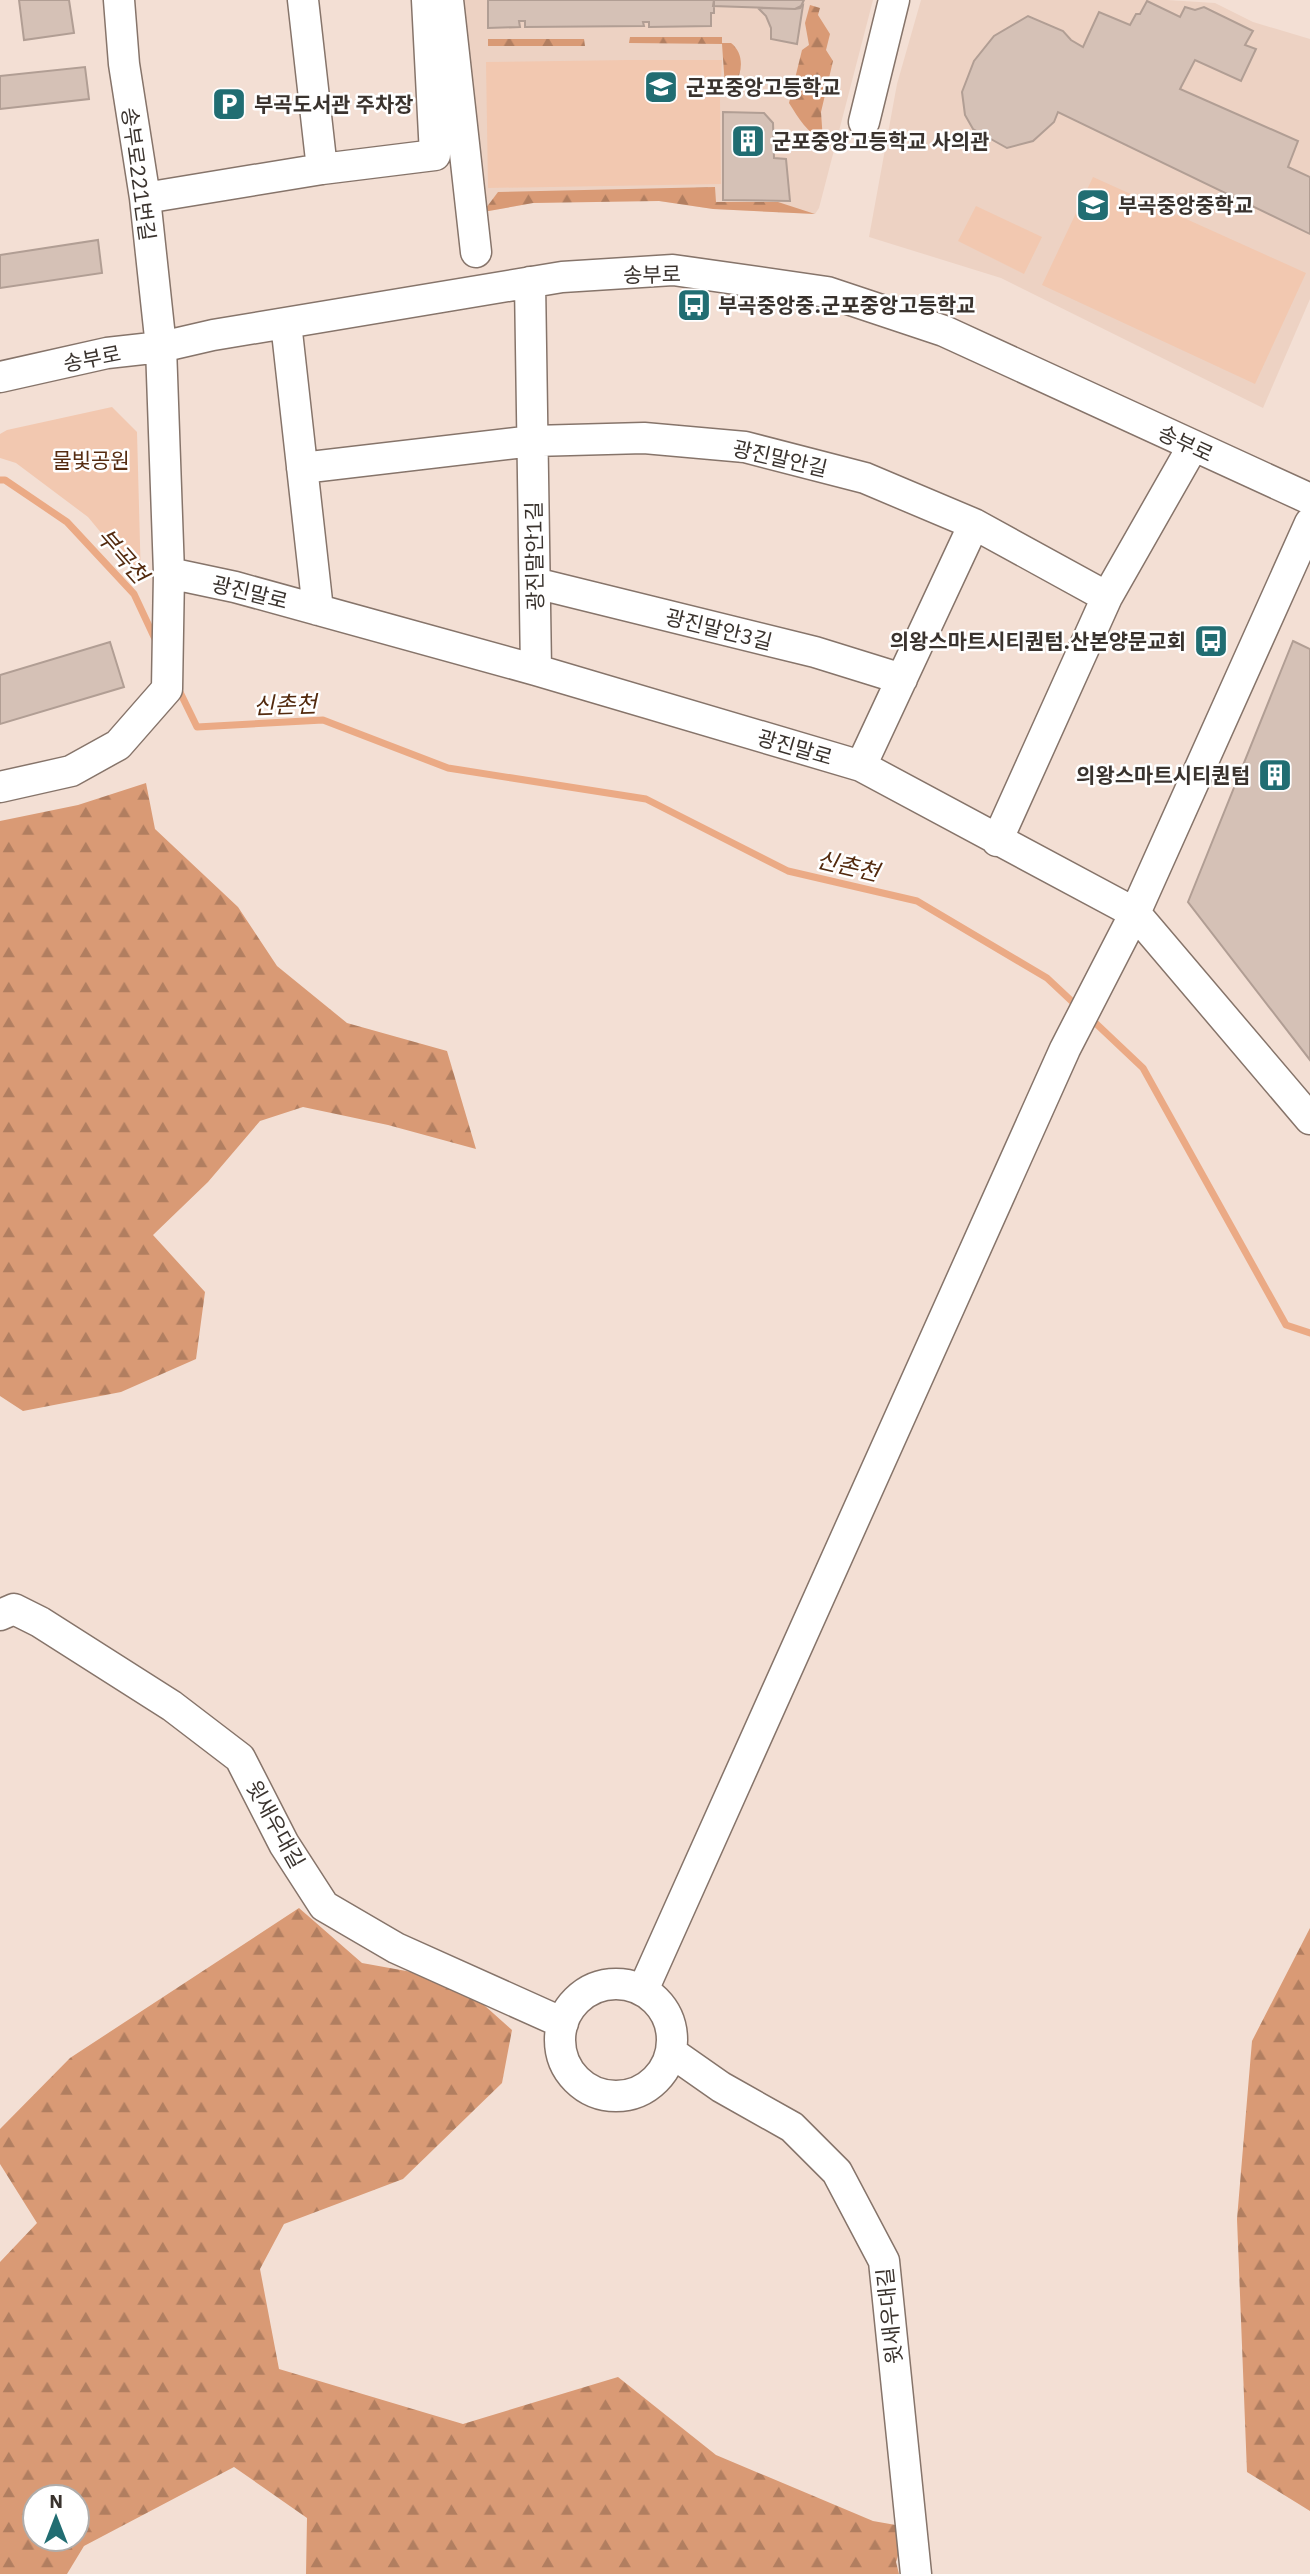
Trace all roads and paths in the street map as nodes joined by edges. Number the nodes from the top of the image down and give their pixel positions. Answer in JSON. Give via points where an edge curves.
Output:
{"nodes":[{"id":1,"x":119,"y":0,"type":"edge"},
{"id":2,"x":303,"y":0,"type":"edge"},
{"id":3,"x":427,"y":0,"type":"edge"},
{"id":4,"x":448,"y":0,"type":"edge"},
{"id":5,"x":894,"y":0,"type":"edge"},
{"id":6,"x":864,"y":122,"type":"dead end"},
{"id":7,"x":322,"y":169,"type":"junction"},
{"id":8,"x":145,"y":198,"type":"junction"},
{"id":9,"x":475,"y":252,"type":"dead end"},
{"id":10,"x":530,"y":282,"type":"junction"},
{"id":11,"x":286,"y":323,"type":"junction"},
{"id":12,"x":161,"y":347,"type":"junction"},
{"id":13,"x":0,"y":377,"type":"edge"},
{"id":14,"x":533,"y":441,"type":"junction"},
{"id":15,"x":1193,"y":446,"type":"junction"},
{"id":16,"x":302,"y":468,"type":"junction"},
{"id":17,"x":1310,"y":499,"type":"edge"},
{"id":18,"x":1310,"y":523,"type":"edge"},
{"id":19,"x":974,"y":524,"type":"junction"},
{"id":20,"x":535,"y":583,"type":"junction"},
{"id":21,"x":169,"y":587,"type":"junction"},
{"id":22,"x":1107,"y":597,"type":"junction"},
{"id":23,"x":318,"y":610,"type":"junction"},
{"id":24,"x":536,"y":670,"type":"junction"},
{"id":25,"x":902,"y":679,"type":"junction"},
{"id":26,"x":861,"y":766,"type":"junction"},
{"id":27,"x":0,"y":787,"type":"edge"},
{"id":28,"x":997,"y":841,"type":"junction"},
{"id":29,"x":1135,"y":913,"type":"junction"},
{"id":30,"x":1310,"y":1119,"type":"edge"},
{"id":31,"x":0,"y":1615,"type":"edge"},
{"id":32,"x":643,"y":1990,"type":"junction"},
{"id":33,"x":563,"y":2023,"type":"junction"},
{"id":34,"x":665,"y":2064,"type":"junction"},
{"id":35,"x":916,"y":2574,"type":"edge"}],
"edges":[{"from":1,"to":8,"type":"street","name":"송부로221번길"},
{"from":2,"to":7,"type":"street"},
{"from":3,"to":7,"type":"street","via":[[435,155]]},
{"from":4,"to":9,"type":"street"},
{"from":5,"to":6,"type":"street"},
{"from":7,"to":8,"type":"street"},
{"from":8,"to":12,"type":"street","name":"송부로221번길"},
{"from":10,"to":11,"type":"street","name":"송부로"},
{"from":10,"to":14,"type":"street","name":"광진말안1길"},
{"from":10,"to":15,"type":"street","name":"송부로","via":[[673,270],[827,292],[944,331]]},
{"from":11,"to":12,"type":"street","name":"송부로"},
{"from":11,"to":16,"type":"street"},
{"from":12,"to":13,"type":"street","name":"송부로","via":[[107,353]]},
{"from":12,"to":21,"type":"street","name":"송부로221번길"},
{"from":14,"to":16,"type":"street","name":"광진말안길"},
{"from":14,"to":19,"type":"street","name":"광진말안길","via":[[644,438],[746,447],[865,478]]},
{"from":14,"to":20,"type":"street","name":"광진말안1길"},
{"from":15,"to":17,"type":"street","name":"송부로"},
{"from":15,"to":22,"type":"street"},
{"from":16,"to":23,"type":"street"},
{"from":18,"to":29,"type":"street"},
{"from":19,"to":22,"type":"street","name":"광진말안길"},
{"from":19,"to":25,"type":"street"},
{"from":20,"to":24,"type":"street","name":"광진말안1길"},
{"from":20,"to":25,"type":"street","name":"광진말안3길","via":[[815,652]]},
{"from":21,"to":23,"type":"street","name":"광진말로","via":[[235,587]]},
{"from":21,"to":27,"type":"street","name":"송부로221번길","via":[[167,690],[118,745],[71,771]]},
{"from":22,"to":28,"type":"street"},
{"from":23,"to":24,"type":"street","name":"광진말로"},
{"from":24,"to":26,"type":"street","name":"광진말로"},
{"from":25,"to":26,"type":"street"},
{"from":26,"to":28,"type":"street","name":"광진말로"},
{"from":28,"to":29,"type":"street","name":"광진말로"},
{"from":29,"to":30,"type":"street","name":"광진말로"},
{"from":29,"to":32,"type":"street","via":[[1065,1049]]},
{"from":31,"to":33,"type":"street","name":"윗새우대길","via":[[14,1609],[40,1622],[172,1706],[240,1758],[284,1844],[324,1906],[396,1948]]},
{"from":32,"to":33,"type":"street","via":[[626,1984],[591,1990],[576,2000]]},
{"from":32,"to":34,"type":"street","via":[[667,2016],[672,2033]]},
{"from":33,"to":34,"type":"street","via":[[561,2051],[568,2069],[580,2083],[597,2092],[634,2093],[651,2084]]},
{"from":34,"to":35,"type":"street","name":"윗새우대길","via":[[721,2087],[792,2127],[836,2172],[884,2262]]}]}
